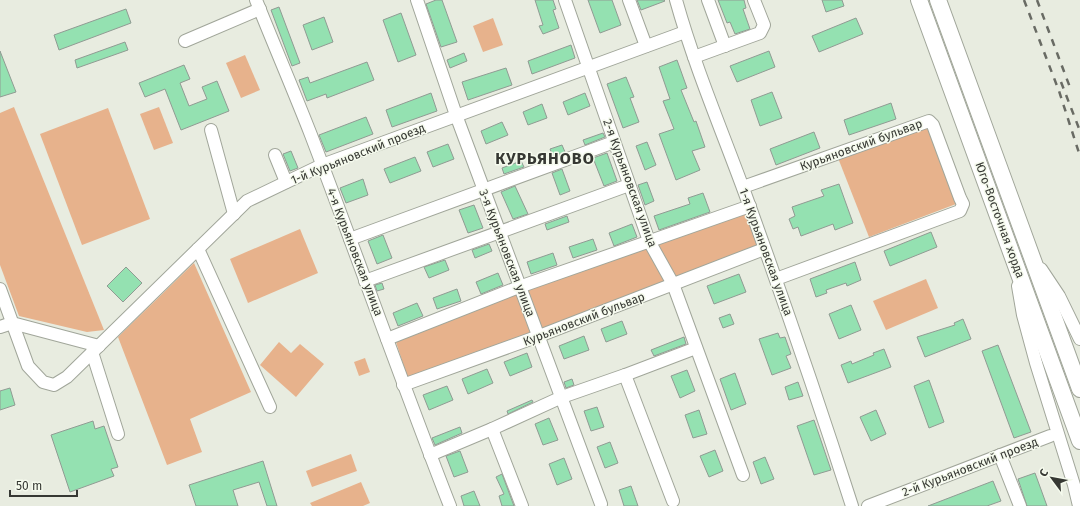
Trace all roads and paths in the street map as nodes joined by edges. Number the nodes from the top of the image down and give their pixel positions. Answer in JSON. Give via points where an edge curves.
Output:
{"nodes":[{"id":1,"x":417,"y":0,"type":"edge"},
{"id":2,"x":565,"y":0,"type":"edge"},
{"id":3,"x":629,"y":0,"type":"edge"},
{"id":4,"x":676,"y":0,"type":"edge"},
{"id":5,"x":708,"y":0,"type":"edge"},
{"id":6,"x":754,"y":0,"type":"edge"},
{"id":7,"x":919,"y":0,"type":"edge"},
{"id":8,"x":938,"y":0,"type":"edge"},
{"id":9,"x":258,"y":5,"type":"edge"},
{"id":10,"x":685,"y":32,"type":"junction"},
{"id":11,"x":185,"y":41,"type":"dead end"},
{"id":12,"x":646,"y":46,"type":"junction"},
{"id":13,"x":725,"y":46,"type":"junction"},
{"id":14,"x":694,"y":58,"type":"junction"},
{"id":15,"x":588,"y":67,"type":"junction"},
{"id":16,"x":456,"y":115,"type":"junction"},
{"id":17,"x":211,"y":130,"type":"dead end"},
{"id":18,"x":614,"y":142,"type":"junction"},
{"id":19,"x":275,"y":155,"type":"dead end"},
{"id":20,"x":322,"y":165,"type":"junction"},
{"id":21,"x":286,"y":182,"type":"junction"},
{"id":22,"x":629,"y":185,"type":"junction"},
{"id":23,"x":743,"y":187,"type":"junction"},
{"id":24,"x":483,"y":189,"type":"junction"},
{"id":25,"x":750,"y":206,"type":"junction"},
{"id":26,"x":234,"y":214,"type":"junction"},
{"id":27,"x":499,"y":232,"type":"junction"},
{"id":28,"x":350,"y":239,"type":"junction"},
{"id":29,"x":649,"y":241,"type":"junction"},
{"id":30,"x":198,"y":249,"type":"junction"},
{"id":31,"x":764,"y":249,"type":"junction"},
{"id":32,"x":1030,"y":252,"type":"junction"},
{"id":33,"x":1014,"y":259,"type":"junction"},
{"id":34,"x":776,"y":279,"type":"junction"},
{"id":35,"x":365,"y":281,"type":"junction"},
{"id":36,"x":673,"y":284,"type":"junction"},
{"id":37,"x":519,"y":287,"type":"junction"},
{"id":38,"x":0,"y":289,"type":"edge"},
{"id":39,"x":12,"y":323,"type":"junction"},
{"id":40,"x":0,"y":327,"type":"edge"},
{"id":41,"x":539,"y":336,"type":"junction"},
{"id":42,"x":387,"y":339,"type":"junction"},
{"id":43,"x":1080,"y":339,"type":"edge"},
{"id":44,"x":696,"y":348,"type":"junction"},
{"id":45,"x":95,"y":349,"type":"junction"},
{"id":46,"x":625,"y":375,"type":"junction"},
{"id":47,"x":403,"y":386,"type":"junction"},
{"id":48,"x":1080,"y":389,"type":"edge"},
{"id":49,"x":562,"y":397,"type":"junction"},
{"id":50,"x":270,"y":407,"type":"dead end"},
{"id":51,"x":492,"y":429,"type":"junction"},
{"id":52,"x":118,"y":434,"type":"dead end"},
{"id":53,"x":1050,"y":436,"type":"dead end"},
{"id":54,"x":1080,"y":441,"type":"edge"},
{"id":55,"x":430,"y":455,"type":"junction"},
{"id":56,"x":1000,"y":456,"type":"junction"},
{"id":57,"x":743,"y":476,"type":"dead end"},
{"id":58,"x":673,"y":501,"type":"dead end"},
{"id":59,"x":601,"y":504,"type":"dead end"},
{"id":60,"x":450,"y":506,"type":"edge"},
{"id":61,"x":522,"y":506,"type":"edge"},
{"id":62,"x":852,"y":506,"type":"edge"},
{"id":63,"x":868,"y":506,"type":"edge"},
{"id":64,"x":1020,"y":506,"type":"edge"},
{"id":65,"x":1078,"y":506,"type":"edge"}],
"edges":[{"from":1,"to":16,"type":"street","name":"3-я Курьяновская улица"},
{"from":2,"to":15,"type":"street","name":"2-я Курьяновская улица"},
{"from":3,"to":12,"type":"street"},
{"from":4,"to":10,"type":"street","name":"1-я Курьяновская улица"},
{"from":5,"to":13,"type":"street"},
{"from":6,"to":13,"type":"street","via":[[764,26],[760,33]]},
{"from":7,"to":33,"type":"main road","name":"Юго-Восточная хорда"},
{"from":8,"to":32,"type":"main road","name":"Юго-Восточная хорда"},
{"from":9,"to":11,"type":"street"},
{"from":9,"to":20,"type":"street","name":"4-я Курьяновская улица"},
{"from":10,"to":12,"type":"street","name":"1-й Курьяновский проезд"},
{"from":10,"to":14,"type":"street","name":"1-я Курьяновская улица"},
{"from":12,"to":15,"type":"street","name":"1-й Курьяновский проезд"},
{"from":13,"to":14,"type":"street"},
{"from":14,"to":23,"type":"street","name":"1-я Курьяновская улица"},
{"from":15,"to":16,"type":"street","name":"1-й Курьяновский проезд"},
{"from":15,"to":18,"type":"street","name":"2-я Курьяновская улица"},
{"from":16,"to":20,"type":"street","name":"1-й Курьяновский проезд"},
{"from":16,"to":24,"type":"street","name":"3-я Курьяновская улица"},
{"from":17,"to":26,"type":"street"},
{"from":18,"to":22,"type":"street","name":"2-я Курьяновская улица"},
{"from":18,"to":24,"type":"street"},
{"from":19,"to":21,"type":"street"},
{"from":20,"to":21,"type":"street","name":"1-й Курьяновский проезд"},
{"from":20,"to":28,"type":"street","name":"4-я Курьяновская улица"},
{"from":21,"to":26,"type":"street","name":"1-й Курьяновский проезд","via":[[247,201]]},
{"from":22,"to":27,"type":"street"},
{"from":22,"to":29,"type":"street","name":"2-я Курьяновская улица"},
{"from":23,"to":25,"type":"street","name":"1-я Курьяновская улица"},
{"from":23,"to":34,"type":"street","name":"Курьяновский бульвар","via":[[929,121],[933,125],[963,204],[960,211]]},
{"from":24,"to":27,"type":"street","name":"3-я Курьяновская улица"},
{"from":24,"to":28,"type":"street"},
{"from":25,"to":29,"type":"street"},
{"from":25,"to":31,"type":"street","name":"1-я Курьяновская улица"},
{"from":26,"to":30,"type":"street","name":"1-й Курьяновский проезд"},
{"from":27,"to":35,"type":"street"},
{"from":27,"to":37,"type":"street","name":"3-я Курьяновская улица"},
{"from":28,"to":35,"type":"street","name":"4-я Курьяновская улица"},
{"from":29,"to":36,"type":"street","name":"2-я Курьяновская улица"},
{"from":29,"to":37,"type":"street"},
{"from":30,"to":45,"type":"street","name":"1-й Курьяновский проезд"},
{"from":30,"to":50,"type":"street"},
{"from":31,"to":34,"type":"street","name":"1-я Курьяновская улица"},
{"from":31,"to":36,"type":"street","name":"Курьяновский бульвар"},
{"from":32,"to":43,"type":"street","via":[[1059,296]]},
{"from":32,"to":48,"type":"main road","name":"Юго-Восточная хорда"},
{"from":33,"to":54,"type":"main road","name":"Юго-Восточная хорда"},
{"from":33,"to":65,"type":"street","via":[[1023,315]]},
{"from":34,"to":62,"type":"street","name":"1-я Курьяновская улица","via":[[817,395]]},
{"from":35,"to":42,"type":"street","name":"4-я Курьяновская улица"},
{"from":36,"to":41,"type":"street","name":"Курьяновский бульвар"},
{"from":36,"to":44,"type":"street","name":"2-я Курьяновская улица"},
{"from":37,"to":41,"type":"street","name":"3-я Курьяновская улица"},
{"from":37,"to":42,"type":"street"},
{"from":38,"to":39,"type":"street"},
{"from":39,"to":40,"type":"street"},
{"from":39,"to":45,"type":"street"},
{"from":39,"to":45,"type":"street","name":"1-й Курьяновский проезд","via":[[28,366],[42,382],[54,385],[67,377]]},
{"from":41,"to":47,"type":"street","name":"Курьяновский бульвар"},
{"from":41,"to":49,"type":"street","name":"3-я Курьяновская улица"},
{"from":42,"to":47,"type":"street","name":"4-я Курьяновская улица"},
{"from":44,"to":46,"type":"street"},
{"from":44,"to":57,"type":"street","name":"2-я Курьяновская улица"},
{"from":45,"to":52,"type":"street"},
{"from":46,"to":49,"type":"street"},
{"from":46,"to":58,"type":"street"},
{"from":47,"to":55,"type":"street","name":"4-я Курьяновская улица"},
{"from":49,"to":51,"type":"street"},
{"from":49,"to":59,"type":"street","name":"3-я Курьяновская улица"},
{"from":51,"to":55,"type":"street"},
{"from":51,"to":61,"type":"street"},
{"from":53,"to":56,"type":"street","name":"2-й Курьяновский проезд"},
{"from":55,"to":60,"type":"street","name":"4-я Курьяновская улица"},
{"from":56,"to":63,"type":"street","name":"2-й Курьяновский проезд"},
{"from":56,"to":64,"type":"street"}]}
